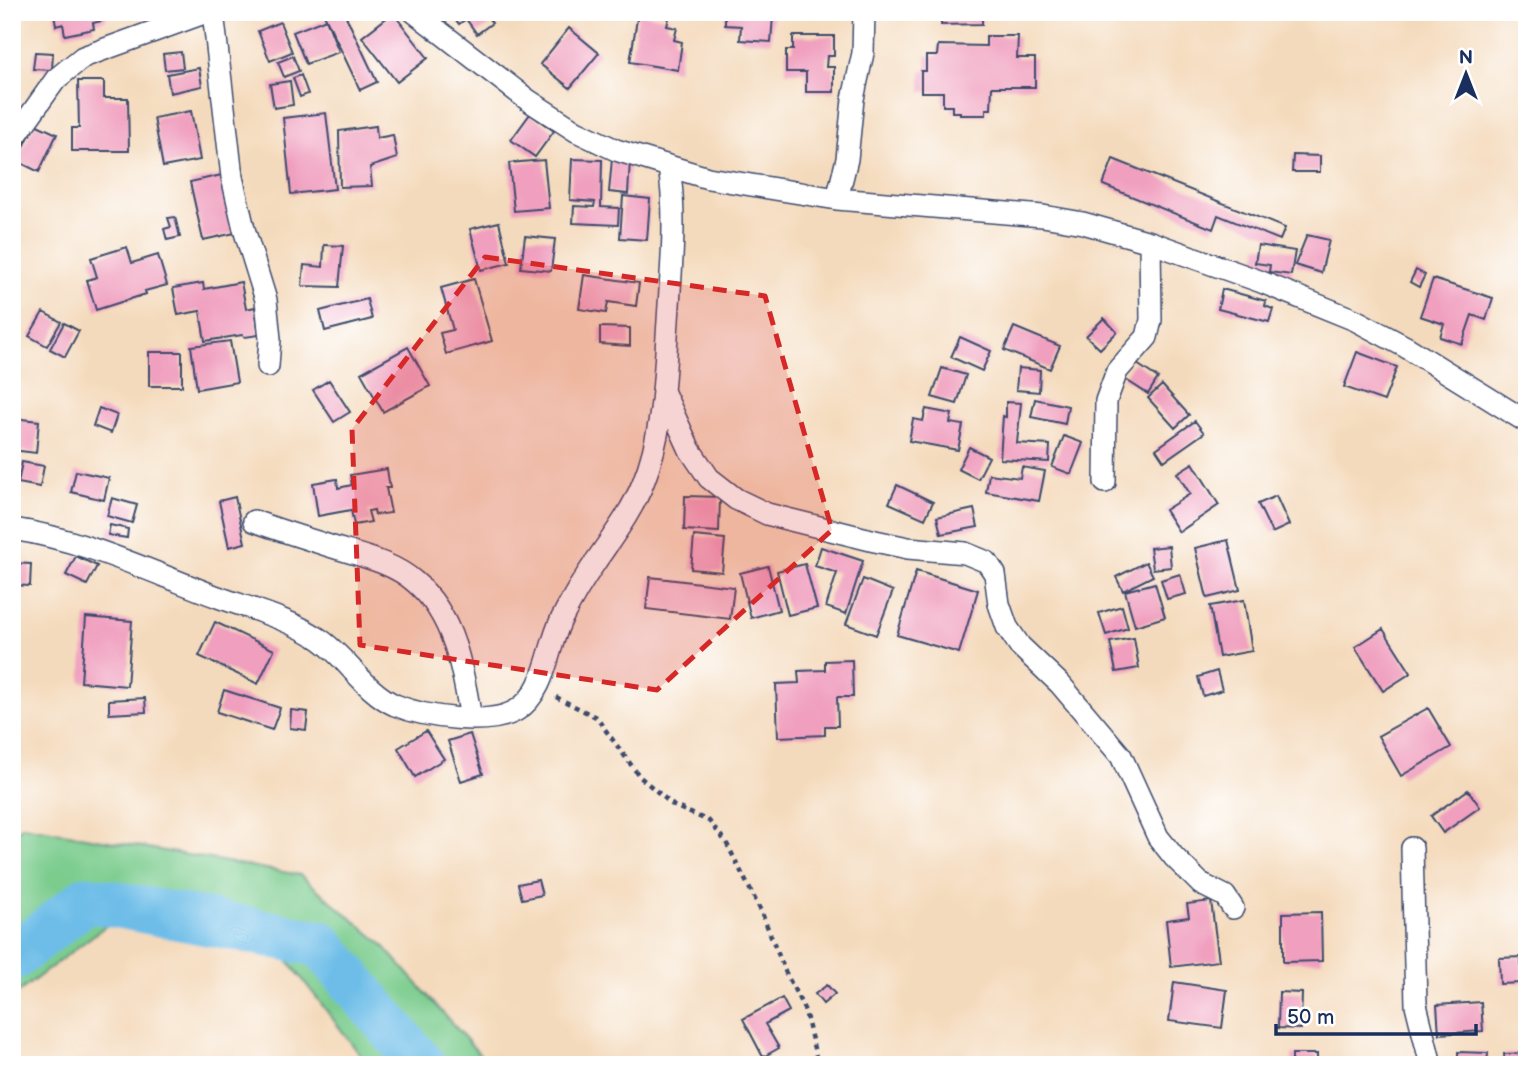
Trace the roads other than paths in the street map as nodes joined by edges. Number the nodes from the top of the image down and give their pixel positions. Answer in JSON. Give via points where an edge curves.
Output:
{"nodes":[{"id":1,"x":207,"y":12,"type":"edge"},
{"id":2,"x":212,"y":12,"type":"edge"},
{"id":3,"x":414,"y":12,"type":"edge"},
{"id":4,"x":864,"y":12,"type":"edge"},
{"id":5,"x":12,"y":141,"type":"edge"},
{"id":6,"x":669,"y":167,"type":"junction"},
{"id":7,"x":837,"y":199,"type":"junction"},
{"id":8,"x":1150,"y":242,"type":"junction"},
{"id":9,"x":268,"y":366,"type":"dead end"},
{"id":10,"x":664,"y":393,"type":"junction"},
{"id":11,"x":1527,"y":422,"type":"edge"},
{"id":12,"x":1105,"y":482,"type":"dead end"},
{"id":13,"x":254,"y":521,"type":"dead end"},
{"id":14,"x":12,"y":528,"type":"edge"},
{"id":15,"x":471,"y":719,"type":"junction"},
{"id":16,"x":1412,"y":848,"type":"dead end"},
{"id":17,"x":1233,"y":908,"type":"dead end"},
{"id":18,"x":1432,"y":1065,"type":"edge"}],
"edges":[{"from":1,"to":5,"type":"street","via":[[83,57],[56,79]]},
{"from":2,"to":9,"type":"street","via":[[232,177],[266,300]]},
{"from":3,"to":6,"type":"street","via":[[576,131],[615,150]]},
{"from":4,"to":7,"type":"street","via":[[863,53]]},
{"from":6,"to":7,"type":"street"},
{"from":6,"to":10,"type":"street","via":[[673,252]]},
{"from":7,"to":8,"type":"street","via":[[1043,216]]},
{"from":8,"to":11,"type":"street","via":[[1355,320]]},
{"from":8,"to":12,"type":"street","via":[[1151,320],[1147,337],[1117,371],[1106,401]]},
{"from":10,"to":15,"type":"street","via":[[644,482],[561,620],[535,695],[501,717]]},
{"from":10,"to":17,"type":"street","via":[[690,450],[709,478],[736,499],[767,514],[874,541],[965,553],[987,562],[995,574],[1007,627],[1020,646],[1060,684],[1121,755],[1158,837],[1174,857],[1201,884],[1225,896]]},
{"from":13,"to":15,"type":"street","via":[[391,567],[415,581],[436,604],[449,628]]},
{"from":14,"to":15,"type":"street","via":[[88,548],[298,626],[339,654],[392,704],[419,713]]},
{"from":16,"to":18,"type":"street","via":[[1416,1005]]}]}
